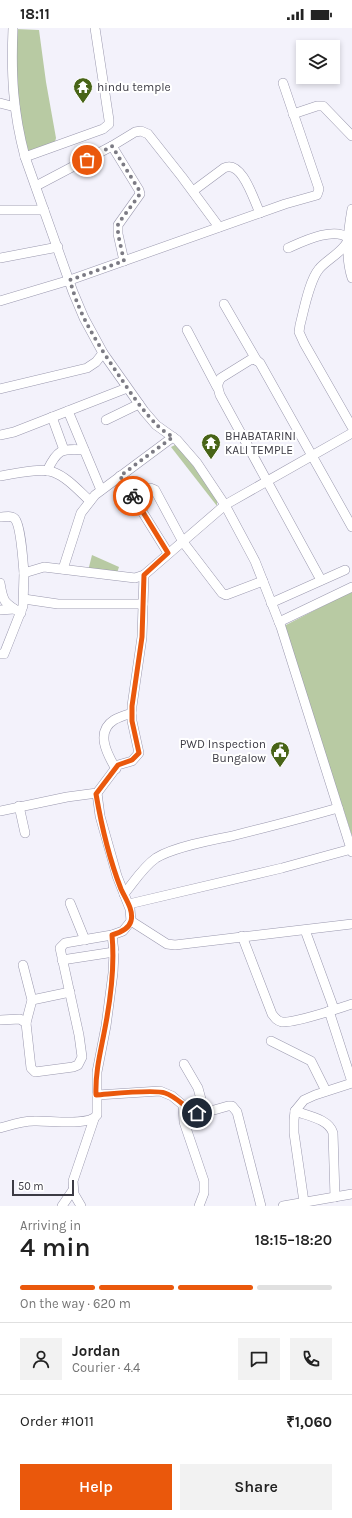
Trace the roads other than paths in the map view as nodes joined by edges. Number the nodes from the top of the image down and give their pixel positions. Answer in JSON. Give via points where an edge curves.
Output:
{"nodes":[{"id":1,"x":13,"y":28,"type":"edge"},
{"id":2,"x":95,"y":28,"type":"edge"},
{"id":3,"x":283,"y":83,"type":"dead end"},
{"id":4,"x":0,"y":103,"type":"edge"},
{"id":5,"x":15,"y":106,"type":"junction"},
{"id":6,"x":293,"y":114,"type":"junction"},
{"id":7,"x":352,"y":136,"type":"edge"},
{"id":8,"x":112,"y":146,"type":"junction"},
{"id":9,"x":25,"y":157,"type":"junction"},
{"id":10,"x":36,"y":186,"type":"junction"},
{"id":11,"x":193,"y":192,"type":"junction"},
{"id":12,"x":352,"y":209,"type":"edge"},
{"id":13,"x":0,"y":210,"type":"edge"},
{"id":14,"x":44,"y":210,"type":"junction"},
{"id":15,"x":260,"y":213,"type":"junction"},
{"id":16,"x":219,"y":227,"type":"junction"},
{"id":17,"x":349,"y":233,"type":"edge"},
{"id":18,"x":58,"y":247,"type":"junction"},
{"id":19,"x":288,"y":248,"type":"dead end"},
{"id":20,"x":0,"y":258,"type":"edge"},
{"id":21,"x":124,"y":261,"type":"junction"},
{"id":22,"x":351,"y":275,"type":"edge"},
{"id":23,"x":70,"y":280,"type":"junction"},
{"id":24,"x":0,"y":301,"type":"edge"},
{"id":25,"x":224,"y":304,"type":"dead end"},
{"id":26,"x":187,"y":330,"type":"dead end"},
{"id":27,"x":103,"y":353,"type":"junction"},
{"id":28,"x":257,"y":361,"type":"junction"},
{"id":29,"x":217,"y":387,"type":"junction"},
{"id":30,"x":127,"y":388,"type":"junction"},
{"id":31,"x":0,"y":389,"type":"edge"},
{"id":32,"x":139,"y":404,"type":"junction"},
{"id":33,"x":68,"y":411,"type":"junction"},
{"id":34,"x":52,"y":417,"type":"junction"},
{"id":35,"x":106,"y":420,"type":"dead end"},
{"id":36,"x":352,"y":427,"type":"edge"},
{"id":37,"x":352,"y":434,"type":"edge"},
{"id":38,"x":0,"y":435,"type":"edge"},
{"id":39,"x":173,"y":437,"type":"junction"},
{"id":40,"x":64,"y":450,"type":"junction"},
{"id":41,"x":84,"y":450,"type":"junction"},
{"id":42,"x":312,"y":456,"type":"junction"},
{"id":43,"x":47,"y":471,"type":"junction"},
{"id":44,"x":0,"y":476,"type":"edge"},
{"id":45,"x":120,"y":476,"type":"junction"},
{"id":46,"x":268,"y":481,"type":"junction"},
{"id":47,"x":101,"y":490,"type":"junction"},
{"id":48,"x":134,"y":497,"type":"junction"},
{"id":49,"x":90,"y":501,"type":"junction"},
{"id":50,"x":225,"y":505,"type":"junction"},
{"id":51,"x":0,"y":517,"type":"edge"},
{"id":52,"x":352,"y":527,"type":"edge"},
{"id":53,"x":182,"y":542,"type":"junction"},
{"id":54,"x":168,"y":553,"type":"junction"},
{"id":55,"x":63,"y":569,"type":"junction"},
{"id":56,"x":345,"y":570,"type":"dead end"},
{"id":57,"x":24,"y":573,"type":"junction"},
{"id":58,"x":144,"y":575,"type":"junction"},
{"id":59,"x":321,"y":580,"type":"junction"},
{"id":60,"x":263,"y":581,"type":"junction"},
{"id":61,"x":0,"y":583,"type":"edge"},
{"id":62,"x":352,"y":587,"type":"edge"},
{"id":63,"x":24,"y":598,"type":"junction"},
{"id":64,"x":271,"y":603,"type":"junction"},
{"id":65,"x":143,"y":604,"type":"junction"},
{"id":66,"x":0,"y":610,"type":"edge"},
{"id":67,"x":18,"y":611,"type":"junction"},
{"id":68,"x":279,"y":622,"type":"junction"},
{"id":69,"x":0,"y":654,"type":"edge"},
{"id":70,"x":132,"y":713,"type":"junction"},
{"id":71,"x":116,"y":769,"type":"junction"},
{"id":72,"x":96,"y":794,"type":"junction"},
{"id":73,"x":19,"y":806,"type":"junction"},
{"id":74,"x":338,"y":808,"type":"junction"},
{"id":75,"x":0,"y":811,"type":"edge"},
{"id":76,"x":25,"y":833,"type":"dead end"},
{"id":77,"x":352,"y":850,"type":"edge"},
{"id":78,"x":124,"y":894,"type":"junction"},
{"id":79,"x":70,"y":903,"type":"dead end"},
{"id":80,"x":129,"y":904,"type":"junction"},
{"id":81,"x":131,"y":921,"type":"junction"},
{"id":82,"x":352,"y":924,"type":"edge"},
{"id":83,"x":305,"y":930,"type":"junction"},
{"id":84,"x":112,"y":935,"type":"junction"},
{"id":85,"x":242,"y":936,"type":"junction"},
{"id":86,"x":85,"y":940,"type":"junction"},
{"id":87,"x":114,"y":952,"type":"junction"},
{"id":88,"x":62,"y":960,"type":"junction"},
{"id":89,"x":23,"y":965,"type":"dead end"},
{"id":90,"x":70,"y":992,"type":"junction"},
{"id":91,"x":32,"y":1000,"type":"junction"},
{"id":92,"x":352,"y":1004,"type":"edge"},
{"id":93,"x":331,"y":1010,"type":"junction"},
{"id":94,"x":0,"y":1020,"type":"edge"},
{"id":95,"x":26,"y":1023,"type":"junction"},
{"id":96,"x":271,"y":1041,"type":"dead end"},
{"id":97,"x":184,"y":1064,"type":"dead end"},
{"id":98,"x":352,"y":1082,"type":"edge"},
{"id":99,"x":326,"y":1091,"type":"junction"},
{"id":100,"x":96,"y":1095,"type":"junction"},
{"id":101,"x":183,"y":1105,"type":"junction"},
{"id":102,"x":295,"y":1111,"type":"junction"},
{"id":103,"x":205,"y":1114,"type":"junction"},
{"id":104,"x":94,"y":1119,"type":"junction"},
{"id":105,"x":0,"y":1128,"type":"edge"},
{"id":106,"x":73,"y":1190,"type":"junction"},
{"id":107,"x":352,"y":1194,"type":"edge"},
{"id":108,"x":335,"y":1197,"type":"junction"},
{"id":109,"x":309,"y":1203,"type":"edge"},
{"id":110,"x":62,"y":1206,"type":"edge"},
{"id":111,"x":81,"y":1206,"type":"edge"},
{"id":112,"x":199,"y":1206,"type":"edge"},
{"id":113,"x":261,"y":1206,"type":"edge"},
{"id":114,"x":283,"y":1206,"type":"edge"}],
"edges":[{"from":1,"to":5,"type":"street","via":[[12,80]]},
{"from":2,"to":9,"type":"street","via":[[109,124],[103,129]]},
{"from":3,"to":6,"type":"street"},
{"from":4,"to":5,"type":"street"},
{"from":5,"to":9,"type":"street"},
{"from":6,"to":7,"type":"street","via":[[323,106]]},
{"from":6,"to":15,"type":"street","via":[[319,192],[314,197]]},
{"from":8,"to":10,"type":"street"},
{"from":8,"to":11,"type":"street","via":[[135,132],[146,132]]},
{"from":8,"to":21,"type":"street","via":[[137,184],[140,194],[118,224]]},
{"from":9,"to":10,"type":"street"},
{"from":10,"to":14,"type":"street"},
{"from":11,"to":15,"type":"street","via":[[224,168],[233,167],[242,176]]},
{"from":11,"to":16,"type":"street"},
{"from":12,"to":17,"type":"street"},
{"from":13,"to":14,"type":"street"},
{"from":14,"to":18,"type":"street"},
{"from":15,"to":16,"type":"street"},
{"from":16,"to":21,"type":"street"},
{"from":17,"to":19,"type":"street","via":[[316,236]]},
{"from":17,"to":22,"type":"street","via":[[348,266]]},
{"from":17,"to":36,"type":"street","via":[[345,246],[316,273],[299,332]]},
{"from":18,"to":20,"type":"street"},
{"from":18,"to":23,"type":"street"},
{"from":21,"to":23,"type":"street"},
{"from":23,"to":24,"type":"street"},
{"from":23,"to":27,"type":"street","via":[[84,318]]},
{"from":25,"to":28,"type":"street"},
{"from":26,"to":29,"type":"street"},
{"from":27,"to":30,"type":"street"},
{"from":27,"to":31,"type":"street","via":[[87,368]]},
{"from":28,"to":29,"type":"street","via":[[250,360],[221,378]]},
{"from":28,"to":42,"type":"street"},
{"from":29,"to":46,"type":"street"},
{"from":30,"to":32,"type":"street"},
{"from":30,"to":33,"type":"street"},
{"from":32,"to":35,"type":"street"},
{"from":32,"to":39,"type":"street","via":[[156,425]]},
{"from":33,"to":34,"type":"street"},
{"from":33,"to":41,"type":"street"},
{"from":34,"to":38,"type":"street"},
{"from":34,"to":40,"type":"street"},
{"from":37,"to":42,"type":"street"},
{"from":39,"to":45,"type":"street"},
{"from":39,"to":50,"type":"street","via":[[197,463]]},
{"from":40,"to":41,"type":"street"},
{"from":40,"to":43,"type":"street","via":[[56,454]]},
{"from":41,"to":47,"type":"street"},
{"from":42,"to":46,"type":"street"},
{"from":42,"to":52,"type":"street"},
{"from":43,"to":44,"type":"street"},
{"from":43,"to":49,"type":"street","via":[[55,472]]},
{"from":45,"to":47,"type":"street"},
{"from":45,"to":48,"type":"street"},
{"from":46,"to":50,"type":"street"},
{"from":46,"to":59,"type":"street"},
{"from":47,"to":49,"type":"street"},
{"from":48,"to":53,"type":"street","via":[[150,488],[155,490]]},
{"from":48,"to":54,"type":"street"},
{"from":49,"to":55,"type":"street","via":[[81,513]]},
{"from":50,"to":53,"type":"street"},
{"from":50,"to":60,"type":"street"},
{"from":51,"to":57,"type":"street","via":[[11,517],[16,521]]},
{"from":53,"to":54,"type":"street"},
{"from":53,"to":60,"type":"street","via":[[226,595]]},
{"from":54,"to":58,"type":"street"},
{"from":55,"to":57,"type":"street","via":[[44,567]]},
{"from":55,"to":58,"type":"street","via":[[135,578]]},
{"from":56,"to":59,"type":"street"},
{"from":57,"to":63,"type":"street"},
{"from":58,"to":65,"type":"street"},
{"from":59,"to":64,"type":"street"},
{"from":60,"to":64,"type":"street"},
{"from":61,"to":67,"type":"street","via":[[3,599],[7,605]]},
{"from":62,"to":68,"type":"street"},
{"from":63,"to":65,"type":"street","via":[[58,604]]},
{"from":63,"to":67,"type":"street"},
{"from":64,"to":68,"type":"street"},
{"from":65,"to":70,"type":"street","via":[[142,637]]},
{"from":66,"to":67,"type":"street"},
{"from":67,"to":69,"type":"street","via":[[4,654]]},
{"from":68,"to":74,"type":"street"},
{"from":70,"to":71,"type":"street","via":[[139,753],[135,759],[118,765]]},
{"from":70,"to":71,"type":"street","via":[[116,719],[105,731],[106,750]]},
{"from":71,"to":72,"type":"street"},
{"from":72,"to":73,"type":"street"},
{"from":72,"to":78,"type":"street","via":[[100,816]]},
{"from":73,"to":75,"type":"street"},
{"from":73,"to":76,"type":"street"},
{"from":74,"to":77,"type":"street"},
{"from":74,"to":78,"type":"street","via":[[291,822],[194,844],[162,855],[141,873]]},
{"from":77,"to":80,"type":"street"},
{"from":78,"to":80,"type":"street"},
{"from":79,"to":86,"type":"street"},
{"from":80,"to":81,"type":"street"},
{"from":81,"to":84,"type":"street","via":[[123,931]]},
{"from":81,"to":85,"type":"street","via":[[167,944]]},
{"from":82,"to":83,"type":"street"},
{"from":83,"to":85,"type":"street"},
{"from":83,"to":93,"type":"street"},
{"from":84,"to":86,"type":"street"},
{"from":84,"to":87,"type":"street"},
{"from":85,"to":93,"type":"street","via":[[274,1018],[284,1022]]},
{"from":86,"to":88,"type":"street","via":[[62,945]]},
{"from":87,"to":88,"type":"street"},
{"from":87,"to":100,"type":"street"},
{"from":88,"to":90,"type":"street"},
{"from":89,"to":91,"type":"street"},
{"from":90,"to":91,"type":"street"},
{"from":90,"to":95,"type":"street","via":[[82,1057],[78,1065],[38,1072],[32,1070]]},
{"from":91,"to":95,"type":"street"},
{"from":92,"to":93,"type":"street"},
{"from":93,"to":98,"type":"street"},
{"from":94,"to":95,"type":"street","via":[[20,1019]]},
{"from":96,"to":99,"type":"street","via":[[311,1061]]},
{"from":97,"to":103,"type":"street","via":[[198,1088]]},
{"from":98,"to":99,"type":"street"},
{"from":99,"to":102,"type":"street","via":[[304,1100]]},
{"from":100,"to":101,"type":"street","via":[[160,1091]]},
{"from":100,"to":104,"type":"street","via":[[97,1115]]},
{"from":101,"to":103,"type":"street","via":[[197,1113]]},
{"from":101,"to":112,"type":"street","via":[[184,1122],[204,1181],[204,1194]]},
{"from":102,"to":108,"type":"street","via":[[324,1122],[332,1129]]},
{"from":102,"to":109,"type":"street","via":[[294,1133]]},
{"from":103,"to":113,"type":"street","via":[[228,1106],[236,1109]]},
{"from":104,"to":105,"type":"street","via":[[85,1122],[20,1122]]},
{"from":104,"to":106,"type":"street","via":[[73,1181]]},
{"from":106,"to":110,"type":"street"},
{"from":106,"to":111,"type":"street"},
{"from":107,"to":108,"type":"street"},
{"from":108,"to":109,"type":"street"},
{"from":109,"to":114,"type":"street"}]}
